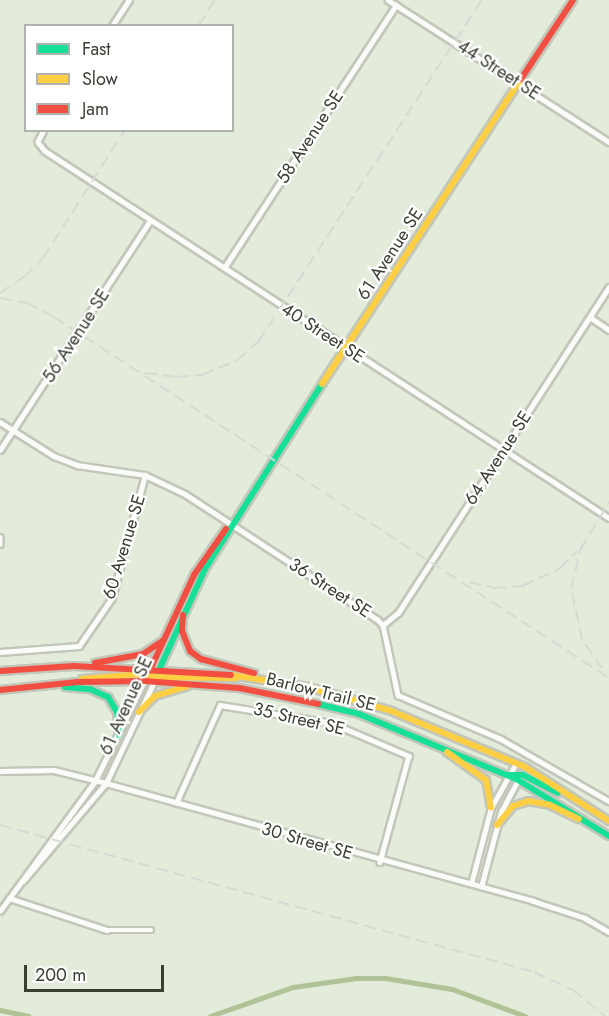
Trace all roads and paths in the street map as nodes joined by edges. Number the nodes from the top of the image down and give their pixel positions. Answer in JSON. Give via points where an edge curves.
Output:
{"nodes":[{"id":1,"x":129,"y":0,"type":"edge"},
{"id":2,"x":388,"y":0,"type":"edge"},
{"id":3,"x":573,"y":0,"type":"edge"},
{"id":4,"x":396,"y":5,"type":"junction"},
{"id":5,"x":113,"y":24,"type":"edge"},
{"id":6,"x":519,"y":83,"type":"junction"},
{"id":7,"x":43,"y":132,"type":"edge"},
{"id":8,"x":609,"y":142,"type":"edge"},
{"id":9,"x":150,"y":221,"type":"junction"},
{"id":10,"x":224,"y":268,"type":"junction"},
{"id":11,"x":609,"y":287,"type":"edge"},
{"id":12,"x":590,"y":317,"type":"junction"},
{"id":13,"x":609,"y":330,"type":"edge"},
{"id":14,"x":347,"y":348,"type":"junction"},
{"id":15,"x":0,"y":422,"type":"edge"},
{"id":16,"x":13,"y":430,"type":"junction"},
{"id":17,"x":504,"y":449,"type":"junction"},
{"id":18,"x":0,"y":450,"type":"edge"},
{"id":19,"x":145,"y":475,"type":"junction"},
{"id":20,"x":609,"y":518,"type":"edge"},
{"id":21,"x":231,"y":524,"type":"junction"},
{"id":22,"x":0,"y":537,"type":"edge"},
{"id":23,"x":0,"y":544,"type":"edge"},
{"id":24,"x":183,"y":615,"type":"junction"},
{"id":25,"x":383,"y":625,"type":"junction"},
{"id":26,"x":162,"y":641,"type":"junction"},
{"id":27,"x":0,"y":652,"type":"edge"},
{"id":28,"x":74,"y":666,"type":"junction"},
{"id":29,"x":161,"y":668,"type":"junction"},
{"id":30,"x":149,"y":671,"type":"junction"},
{"id":31,"x":0,"y":672,"type":"edge"},
{"id":32,"x":244,"y":676,"type":"junction"},
{"id":33,"x":264,"y":678,"type":"junction"},
{"id":34,"x":155,"y":680,"type":"junction"},
{"id":35,"x":144,"y":681,"type":"junction"},
{"id":36,"x":78,"y":682,"type":"junction"},
{"id":37,"x":200,"y":684,"type":"junction"},
{"id":38,"x":60,"y":686,"type":"junction"},
{"id":39,"x":0,"y":690,"type":"edge"},
{"id":40,"x":139,"y":712,"type":"junction"},
{"id":41,"x":119,"y":735,"type":"junction"},
{"id":42,"x":428,"y":739,"type":"junction"},
{"id":43,"x":516,"y":763,"type":"junction"},
{"id":44,"x":525,"y":767,"type":"junction"},
{"id":45,"x":0,"y":771,"type":"edge"},
{"id":46,"x":509,"y":775,"type":"junction"},
{"id":47,"x":519,"y":777,"type":"junction"},
{"id":48,"x":95,"y":781,"type":"junction"},
{"id":49,"x":106,"y":783,"type":"junction"},
{"id":50,"x":609,"y":801,"type":"edge"},
{"id":51,"x":176,"y":802,"type":"junction"},
{"id":52,"x":580,"y":802,"type":"junction"},
{"id":53,"x":491,"y":808,"type":"junction"},
{"id":54,"x":609,"y":821,"type":"edge"},
{"id":55,"x":591,"y":824,"type":"junction"},
{"id":56,"x":497,"y":825,"type":"junction"},
{"id":57,"x":609,"y":836,"type":"edge"},
{"id":58,"x":380,"y":861,"type":"junction"},
{"id":59,"x":21,"y":883,"type":"junction"},
{"id":60,"x":471,"y":884,"type":"junction"},
{"id":61,"x":481,"y":887,"type":"junction"},
{"id":62,"x":9,"y":898,"type":"junction"},
{"id":63,"x":0,"y":911,"type":"edge"},
{"id":64,"x":151,"y":930,"type":"dead end"},
{"id":65,"x":609,"y":932,"type":"edge"}],
"edges":[{"from":1,"to":5,"type":"street"},
{"from":2,"to":4,"type":"street","name":"44 Street SE"},
{"from":3,"to":6,"type":"main road","name":"61 Avenue SE"},
{"from":4,"to":6,"type":"street","name":"44 Street SE"},
{"from":4,"to":10,"type":"street","name":"58 Avenue SE"},
{"from":6,"to":8,"type":"street","name":"44 Street SE"},
{"from":6,"to":14,"type":"main road","name":"61 Avenue SE"},
{"from":7,"to":9,"type":"street","name":"40 Street SE","via":[[39,146]]},
{"from":9,"to":10,"type":"street","name":"40 Street SE"},
{"from":9,"to":16,"type":"street","name":"56 Avenue SE"},
{"from":10,"to":14,"type":"street","name":"40 Street SE"},
{"from":11,"to":12,"type":"street","name":"64 Avenue SE"},
{"from":12,"to":13,"type":"street"},
{"from":12,"to":17,"type":"street","name":"64 Avenue SE"},
{"from":14,"to":17,"type":"street","name":"40 Street SE"},
{"from":14,"to":21,"type":"main road","name":"61 Avenue SE"},
{"from":15,"to":16,"type":"street","name":"36 Street SE"},
{"from":16,"to":18,"type":"street","name":"56 Avenue SE"},
{"from":16,"to":19,"type":"street","name":"36 Street SE","via":[[77,465]]},
{"from":17,"to":20,"type":"street","name":"40 Street SE"},
{"from":17,"to":25,"type":"street","name":"64 Avenue SE","via":[[398,613]]},
{"from":19,"to":21,"type":"street","name":"36 Street SE","via":[[167,483]]},
{"from":19,"to":27,"type":"street","name":"60 Avenue SE","via":[[112,598],[79,646]]},
{"from":21,"to":24,"type":"main road","name":"61 Avenue SE"},
{"from":21,"to":25,"type":"street","name":"36 Street SE"},
{"from":21,"to":26,"type":"main road","name":"61 Avenue SE","via":[[194,575]]},
{"from":22,"to":23,"type":"street"},
{"from":24,"to":29,"type":"main road","name":"61 Avenue SE"},
{"from":24,"to":33,"type":"main road","via":[[186,642],[201,659]]},
{"from":25,"to":50,"type":"street","name":"36 Street SE","via":[[398,695],[501,739]]},
{"from":26,"to":28,"type":"main road","via":[[143,654]]},
{"from":26,"to":30,"type":"main road","name":"61 Avenue SE"},
{"from":28,"to":30,"type":"main road","name":"Barlow Trail SE"},
{"from":28,"to":31,"type":"main road","name":"Barlow Trail SE"},
{"from":29,"to":30,"type":"main road","name":"Barlow Trail SE"},
{"from":29,"to":32,"type":"main road","name":"Barlow Trail SE"},
{"from":29,"to":34,"type":"main road","name":"61 Avenue SE"},
{"from":30,"to":35,"type":"main road","name":"61 Avenue SE"},
{"from":30,"to":36,"type":"main road","via":[[85,677]]},
{"from":32,"to":33,"type":"main road","name":"Barlow Trail SE"},
{"from":32,"to":34,"type":"main road"},
{"from":33,"to":43,"type":"main road","name":"Barlow Trail SE","via":[[389,710]]},
{"from":34,"to":35,"type":"main road","name":"Barlow Trail SE"},
{"from":34,"to":37,"type":"main road","name":"Barlow Trail SE"},
{"from":34,"to":40,"type":"street","name":"61 Avenue SE"},
{"from":35,"to":36,"type":"main road","name":"Barlow Trail SE"},
{"from":35,"to":41,"type":"street","name":"61 Avenue SE"},
{"from":36,"to":38,"type":"main road","name":"Barlow Trail SE"},
{"from":37,"to":40,"type":"main road","via":[[154,696]]},
{"from":37,"to":42,"type":"main road","name":"Barlow Trail SE","via":[[303,700]]},
{"from":38,"to":39,"type":"main road","name":"Barlow Trail SE"},
{"from":38,"to":41,"type":"main road","via":[[90,689],[108,697],[117,712]]},
{"from":40,"to":49,"type":"street","name":"61 Avenue SE"},
{"from":41,"to":48,"type":"street","name":"61 Avenue SE"},
{"from":42,"to":46,"type":"main road","name":"Barlow Trail SE"},
{"from":42,"to":53,"type":"main road","via":[[480,773],[491,791]]},
{"from":43,"to":44,"type":"main road","name":"Barlow Trail SE"},
{"from":43,"to":46,"type":"street"},
{"from":44,"to":47,"type":"street"},
{"from":44,"to":52,"type":"main road","name":"Barlow Trail SE"},
{"from":45,"to":48,"type":"street","name":"30 Street SE","via":[[54,770]]},
{"from":46,"to":47,"type":"main road","name":"Barlow Trail SE"},
{"from":46,"to":53,"type":"street"},
{"from":47,"to":52,"type":"main road"},
{"from":47,"to":55,"type":"main road","name":"Barlow Trail SE"},
{"from":47,"to":56,"type":"street"},
{"from":48,"to":49,"type":"street","name":"30 Street SE"},
{"from":48,"to":59,"type":"street","name":"61 Avenue SE"},
{"from":49,"to":51,"type":"street","name":"30 Street SE"},
{"from":49,"to":59,"type":"street","name":"61 Avenue SE"},
{"from":51,"to":58,"type":"street","name":"30 Street SE"},
{"from":51,"to":58,"type":"street","name":"35 Street SE","via":[[220,705],[332,723],[409,756]]},
{"from":52,"to":54,"type":"main road","name":"Barlow Trail SE"},
{"from":53,"to":60,"type":"street"},
{"from":55,"to":56,"type":"main road","via":[[550,805],[528,801],[513,806]]},
{"from":55,"to":57,"type":"main road","name":"Barlow Trail SE"},
{"from":56,"to":61,"type":"street"},
{"from":58,"to":60,"type":"street","name":"30 Street SE"},
{"from":59,"to":62,"type":"street","name":"61 Avenue SE"},
{"from":60,"to":61,"type":"street","name":"30 Street SE"},
{"from":61,"to":65,"type":"street","name":"30 Street SE","via":[[585,918]]},
{"from":62,"to":63,"type":"street","name":"61 Avenue SE"},
{"from":62,"to":64,"type":"street","via":[[107,930]]}]}
